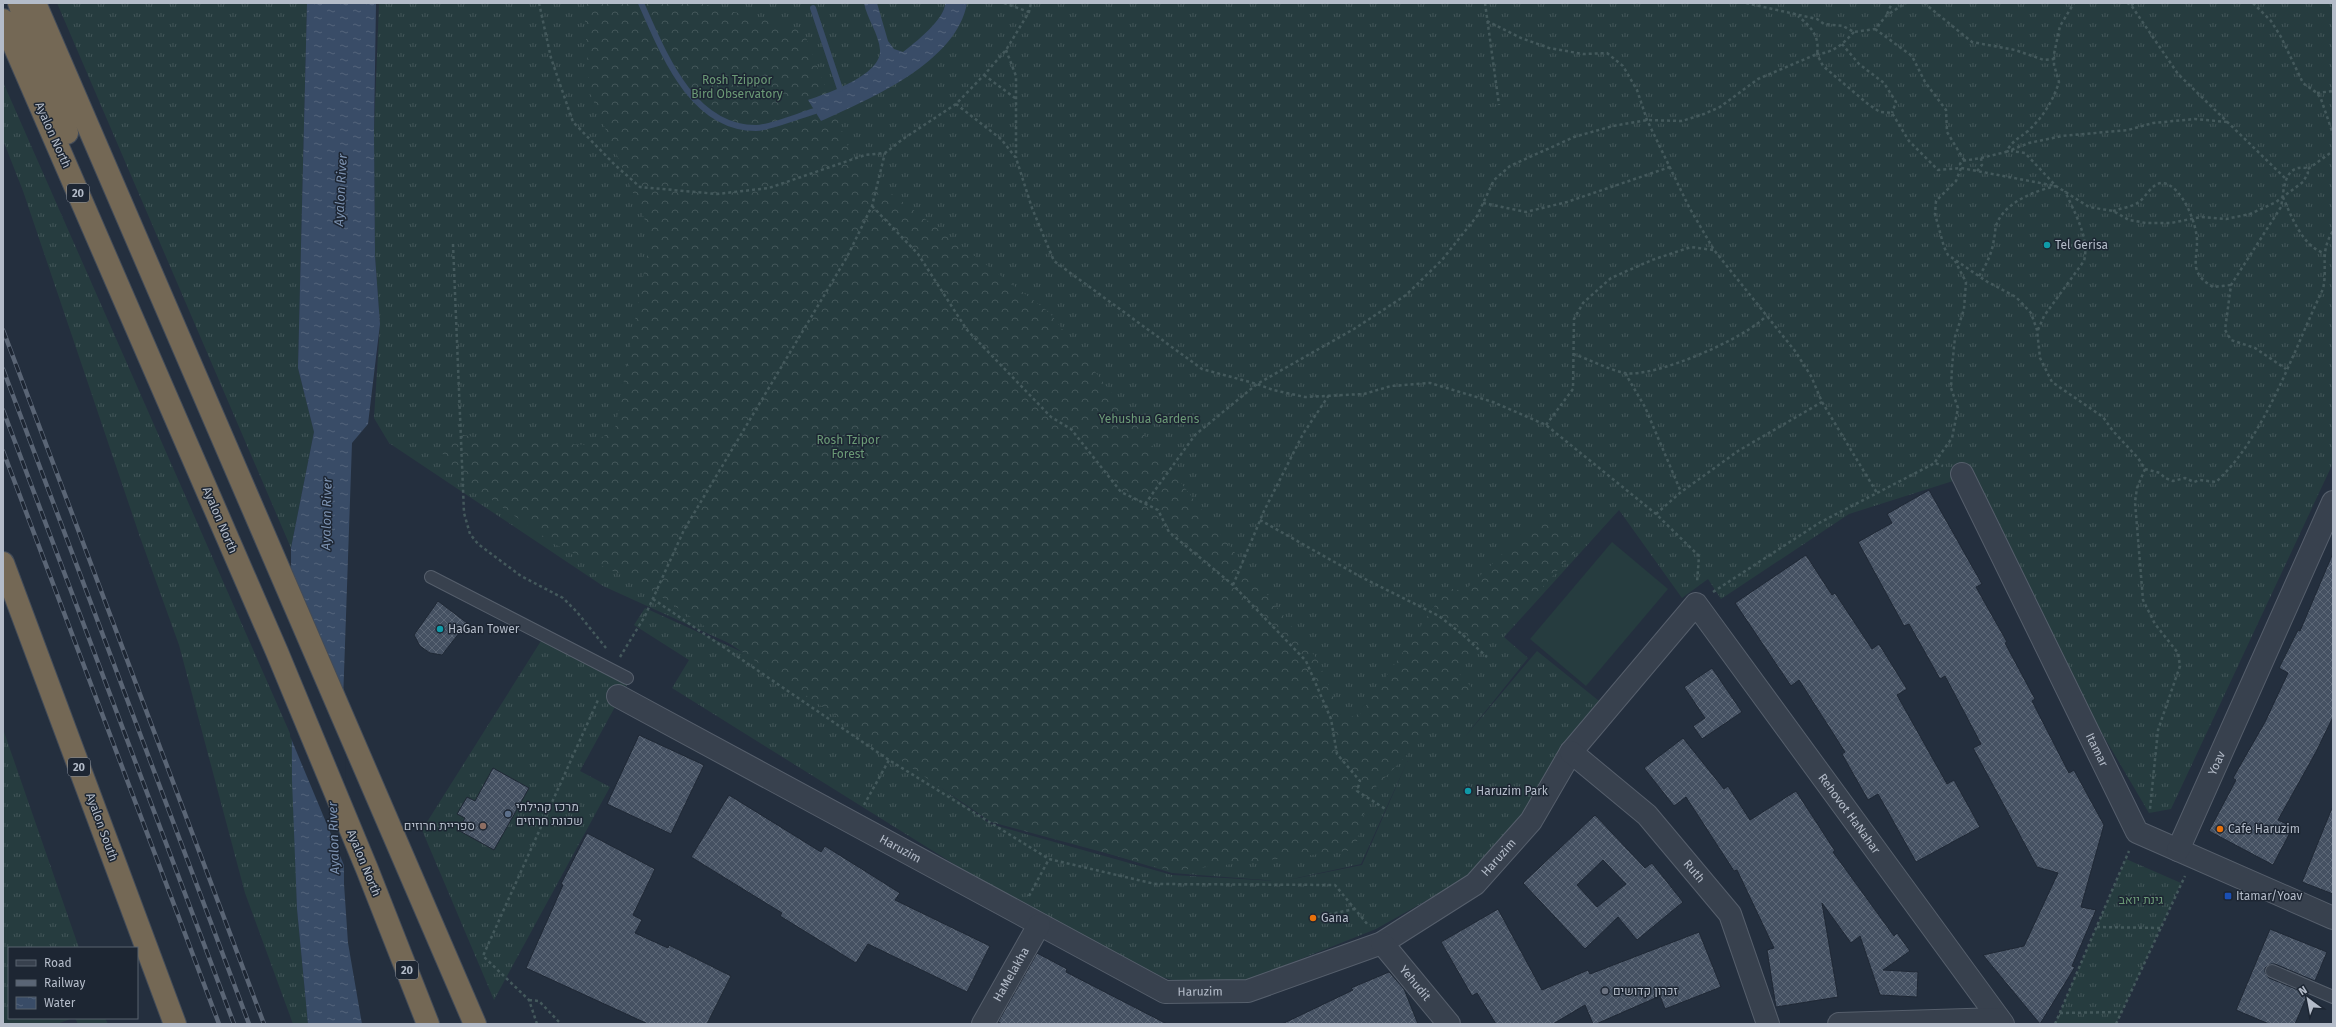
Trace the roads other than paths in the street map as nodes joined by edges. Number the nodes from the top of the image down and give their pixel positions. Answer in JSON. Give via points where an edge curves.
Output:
{"nodes":[{"id":1,"x":19,"y":3,"type":"edge"},
{"id":2,"x":35,"y":3,"type":"edge"},
{"id":3,"x":3,"y":20,"type":"edge"},
{"id":4,"x":154,"y":366,"type":"junction"},
{"id":5,"x":1962,"y":474,"type":"road end"},
{"id":6,"x":2333,"y":502,"type":"edge"},
{"id":7,"x":3,"y":563,"type":"edge"},
{"id":8,"x":431,"y":578,"type":"dead end"},
{"id":9,"x":1696,"y":604,"type":"joint"},
{"id":10,"x":622,"y":687,"type":"joint"},
{"id":11,"x":1571,"y":752,"type":"junction"},
{"id":12,"x":2178,"y":850,"type":"junction"},
{"id":13,"x":2333,"y":918,"type":"edge"},
{"id":14,"x":1039,"y":925,"type":"junction"},
{"id":15,"x":1382,"y":942,"type":"junction"},
{"id":16,"x":2272,"y":971,"type":"dead end"},
{"id":17,"x":156,"y":972,"type":"junction"},
{"id":18,"x":2333,"y":997,"type":"edge"},
{"id":19,"x":2001,"y":1021,"type":"edge"},
{"id":20,"x":171,"y":1024,"type":"edge"},
{"id":21,"x":175,"y":1024,"type":"edge"},
{"id":22,"x":428,"y":1024,"type":"edge"},
{"id":23,"x":475,"y":1024,"type":"edge"},
{"id":24,"x":983,"y":1024,"type":"edge"},
{"id":25,"x":1449,"y":1024,"type":"edge"},
{"id":26,"x":1768,"y":1024,"type":"edge"},
{"id":27,"x":1839,"y":1024,"type":"edge"}],
"edges":[{"from":1,"to":4,"type":"highway"},
{"from":2,"to":23,"type":"highway"},
{"from":3,"to":4,"type":"highway","name":"Ayalon North","number":"20"},
{"from":4,"to":22,"type":"highway","name":"Ayalon North","number":"20","via":[[277,652]]},
{"from":5,"to":12,"type":"street","name":"Itamar","via":[[2133,825]]},
{"from":6,"to":12,"type":"street","name":"Yoav"},
{"from":7,"to":17,"type":"highway","name":"Ayalon South","number":"20"},
{"from":8,"to":10,"type":"lane","via":[[615,666]]},
{"from":9,"to":11,"type":"street","name":"Haruzim"},
{"from":9,"to":19,"type":"street","name":"Rehovot HaNahar"},
{"from":10,"to":14,"type":"street","name":"Haruzim","via":[[853,824]]},
{"from":11,"to":15,"type":"street","name":"Haruzim","via":[[1531,821],[1475,884]]},
{"from":11,"to":26,"type":"street","name":"Ruth","via":[[1647,815],[1730,914]]},
{"from":12,"to":13,"type":"street"},
{"from":14,"to":15,"type":"street","name":"Haruzim","via":[[1165,992],[1248,991]]},
{"from":14,"to":24,"type":"street","name":"HaMelakha"},
{"from":15,"to":25,"type":"street","name":"Yehudit"},
{"from":16,"to":18,"type":"lane"},
{"from":17,"to":20,"type":"highway"},
{"from":17,"to":21,"type":"highway","name":"Ayalon South","number":"20"},
{"from":19,"to":27,"type":"street"}]}
